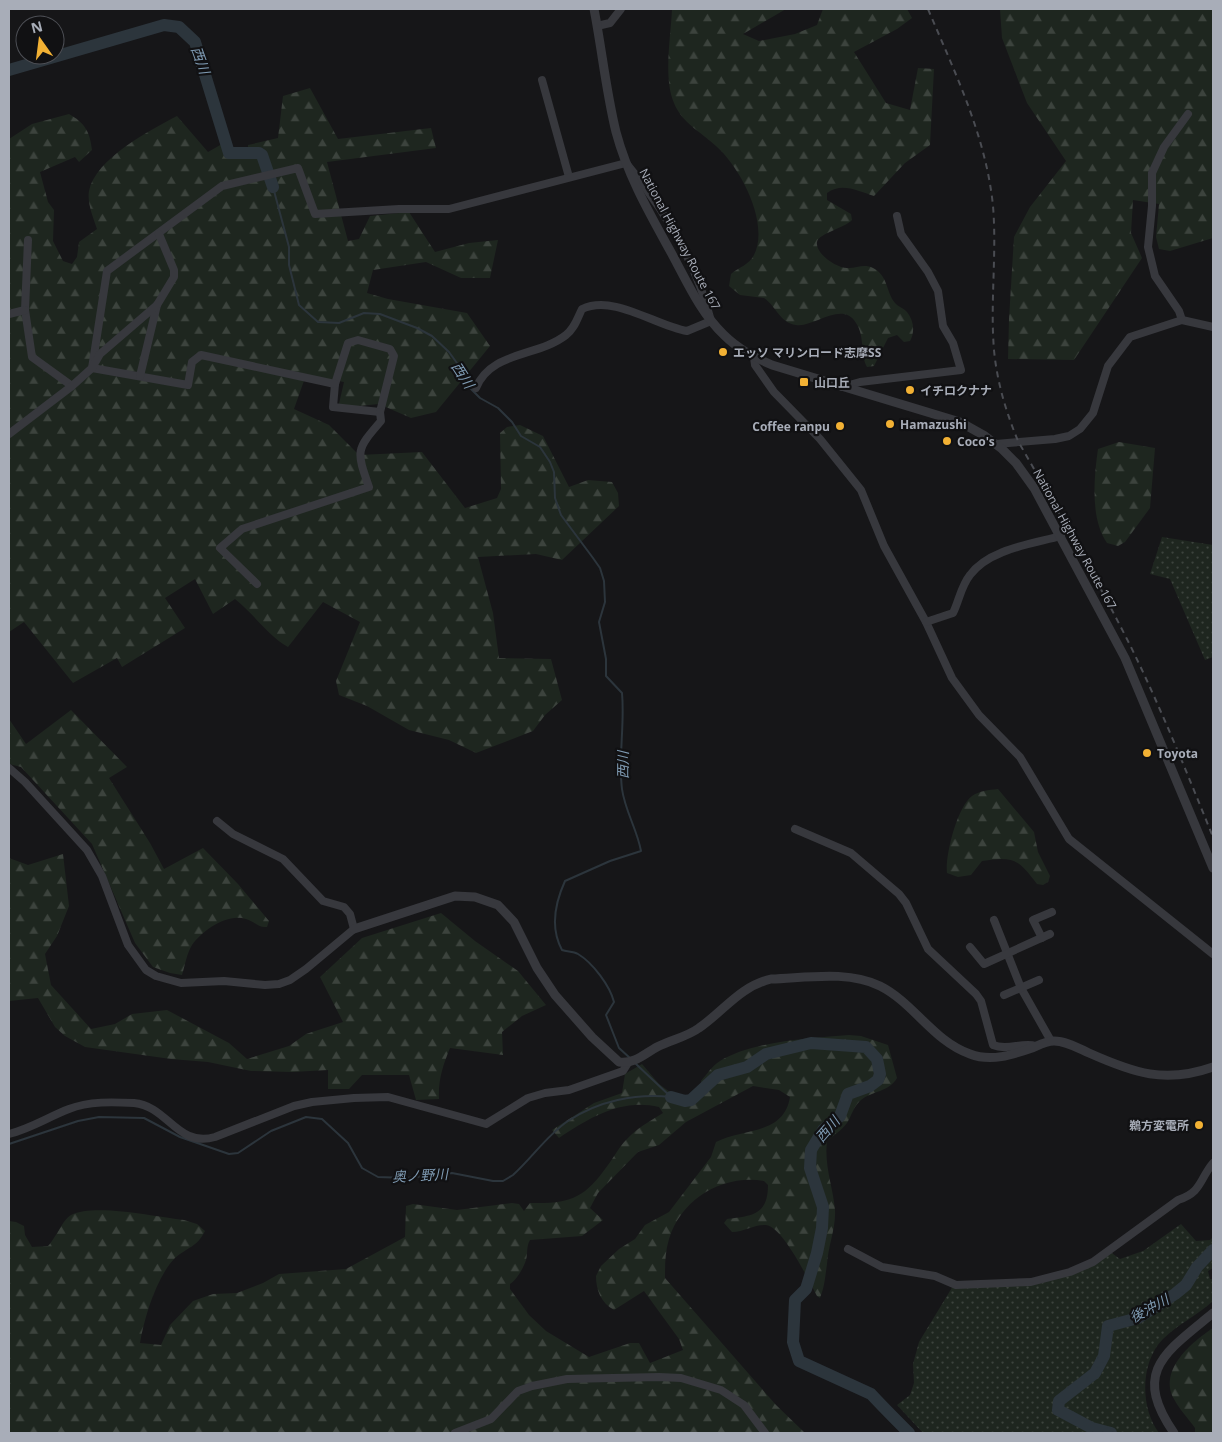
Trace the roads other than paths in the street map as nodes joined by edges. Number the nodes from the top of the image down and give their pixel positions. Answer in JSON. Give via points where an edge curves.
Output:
{"nodes":[{"id":1,"x":594,"y":9,"type":"edge"},
{"id":2,"x":621,"y":9,"type":"edge"},
{"id":3,"x":597,"y":26,"type":"junction"},
{"id":4,"x":542,"y":80,"type":"dead end"},
{"id":5,"x":1188,"y":114,"type":"dead end"},
{"id":6,"x":626,"y":163,"type":"junction"},
{"id":7,"x":569,"y":177,"type":"junction"},
{"id":8,"x":898,"y":216,"type":"dead end"},
{"id":9,"x":159,"y":234,"type":"junction"},
{"id":10,"x":28,"y":240,"type":"dead end"},
{"id":11,"x":157,"y":305,"type":"junction"},
{"id":12,"x":25,"y":310,"type":"junction"},
{"id":13,"x":9,"y":314,"type":"edge"},
{"id":14,"x":1182,"y":320,"type":"junction"},
{"id":15,"x":711,"y":321,"type":"junction"},
{"id":16,"x":1213,"y":327,"type":"edge"},
{"id":17,"x":754,"y":358,"type":"junction"},
{"id":18,"x":92,"y":368,"type":"junction"},
{"id":19,"x":140,"y":376,"type":"junction"},
{"id":20,"x":335,"y":384,"type":"junction"},
{"id":21,"x":72,"y":386,"type":"junction"},
{"id":22,"x":842,"y":387,"type":"junction"},
{"id":23,"x":476,"y":388,"type":"dead end"},
{"id":24,"x":380,"y":412,"type":"junction"},
{"id":25,"x":9,"y":434,"type":"edge"},
{"id":26,"x":996,"y":444,"type":"junction"},
{"id":27,"x":1061,"y":536,"type":"junction"},
{"id":28,"x":257,"y":584,"type":"dead end"},
{"id":29,"x":926,"y":622,"type":"junction"},
{"id":30,"x":9,"y":768,"type":"edge"},
{"id":31,"x":217,"y":821,"type":"dead end"},
{"id":32,"x":795,"y":829,"type":"dead end"},
{"id":33,"x":1213,"y":868,"type":"edge"},
{"id":34,"x":1052,"y":912,"type":"dead end"},
{"id":35,"x":994,"y":920,"type":"dead end"},
{"id":36,"x":354,"y":929,"type":"junction"},
{"id":37,"x":1050,"y":934,"type":"dead end"},
{"id":38,"x":1042,"y":938,"type":"junction"},
{"id":39,"x":970,"y":947,"type":"dead end"},
{"id":40,"x":1008,"y":953,"type":"junction"},
{"id":41,"x":1213,"y":954,"type":"edge"},
{"id":42,"x":1039,"y":980,"type":"dead end"},
{"id":43,"x":1021,"y":988,"type":"junction"},
{"id":44,"x":1004,"y":995,"type":"dead end"},
{"id":45,"x":1052,"y":1041,"type":"junction"},
{"id":46,"x":1036,"y":1046,"type":"junction"},
{"id":47,"x":628,"y":1063,"type":"junction"},
{"id":48,"x":1213,"y":1067,"type":"edge"},
{"id":49,"x":9,"y":1134,"type":"edge"},
{"id":50,"x":1213,"y":1163,"type":"edge"},
{"id":51,"x":848,"y":1249,"type":"dead end"},
{"id":52,"x":1213,"y":1313,"type":"edge"},
{"id":53,"x":455,"y":1433,"type":"edge"},
{"id":54,"x":766,"y":1433,"type":"edge"},
{"id":55,"x":1174,"y":1433,"type":"edge"}],
"edges":[{"from":1,"to":3,"type":"street","name":"National Highway Route 167"},
{"from":2,"to":3,"type":"street","via":[[610,23]]},
{"from":3,"to":6,"type":"street","name":"National Highway Route 167","via":[[617,133]]},
{"from":4,"to":7,"type":"street"},
{"from":5,"to":14,"type":"street","via":[[1164,147],[1152,172],[1148,247],[1155,276],[1180,311]]},
{"from":6,"to":7,"type":"street"},
{"from":6,"to":15,"type":"street","name":"National Highway Route 167","via":[[641,197]]},
{"from":7,"to":9,"type":"street","via":[[449,209],[315,214],[298,168],[222,186]]},
{"from":8,"to":22,"type":"street","via":[[901,234],[938,291],[943,326],[954,343],[961,370]]},
{"from":9,"to":11,"type":"street","via":[[174,277]]},
{"from":9,"to":18,"type":"street","via":[[108,271]]},
{"from":10,"to":12,"type":"street"},
{"from":11,"to":18,"type":"street","via":[[100,354]]},
{"from":11,"to":19,"type":"street"},
{"from":12,"to":13,"type":"street"},
{"from":12,"to":21,"type":"street","via":[[32,358]]},
{"from":14,"to":16,"type":"street"},
{"from":14,"to":26,"type":"street","via":[[1125,341],[1108,366],[1092,413],[1080,430],[1055,440]]},
{"from":15,"to":17,"type":"street","name":"National Highway Route 167","via":[[728,339]]},
{"from":15,"to":23,"type":"street","via":[[687,332],[612,306],[587,307],[582,309],[575,326],[564,336],[488,369]]},
{"from":17,"to":22,"type":"street","name":"National Highway Route 167"},
{"from":17,"to":29,"type":"street","via":[[774,392],[820,439],[861,490],[884,546]]},
{"from":18,"to":19,"type":"street"},
{"from":18,"to":21,"type":"street"},
{"from":19,"to":20,"type":"street","via":[[188,385],[192,362],[201,355]]},
{"from":20,"to":24,"type":"street","via":[[333,406]]},
{"from":20,"to":24,"type":"street","via":[[348,343],[358,340],[390,349],[394,356]]},
{"from":21,"to":25,"type":"street"},
{"from":22,"to":26,"type":"street","name":"National Highway Route 167","via":[[951,419]]},
{"from":24,"to":28,"type":"street","via":[[381,421],[361,444],[361,463],[369,487],[242,528],[220,548]]},
{"from":26,"to":27,"type":"street","name":"National Highway Route 167","via":[[1025,474]]},
{"from":27,"to":29,"type":"street","via":[[999,554],[981,563],[962,588],[953,613]]},
{"from":27,"to":33,"type":"street","name":"National Highway Route 167","via":[[1125,658]]},
{"from":29,"to":41,"type":"street","via":[[952,678],[979,715],[1020,757],[1069,839]]},
{"from":30,"to":36,"type":"street","via":[[87,850],[102,876],[128,945],[146,970],[156,976],[182,983],[279,984],[306,969]]},
{"from":31,"to":36,"type":"street","via":[[234,834],[283,859],[323,901],[344,908],[350,914]]},
{"from":32,"to":46,"type":"street","via":[[851,852],[898,894],[926,945],[981,1001],[993,1045],[1002,1048]]},
{"from":34,"to":38,"type":"street","via":[[1033,920]]},
{"from":35,"to":40,"type":"street"},
{"from":36,"to":47,"type":"street","via":[[456,896],[474,897],[498,905],[514,922],[555,995],[602,1047],[619,1062]]},
{"from":37,"to":38,"type":"street"},
{"from":38,"to":40,"type":"street"},
{"from":39,"to":40,"type":"street","via":[[984,964]]},
{"from":40,"to":43,"type":"street"},
{"from":42,"to":43,"type":"street"},
{"from":43,"to":44,"type":"street"},
{"from":43,"to":45,"type":"street"},
{"from":45,"to":46,"type":"street"},
{"from":45,"to":48,"type":"street","via":[[1068,1044],[1145,1074],[1182,1075]]},
{"from":46,"to":47,"type":"street","via":[[1011,1056],[972,1055],[951,1046],[894,995],[869,982],[838,977],[771,979],[748,986],[694,1031]]},
{"from":47,"to":49,"type":"street","via":[[623,1071],[578,1087],[528,1098],[486,1124],[388,1097],[354,1098],[294,1106],[202,1140],[185,1135],[150,1108],[120,1102],[69,1109],[38,1125]]},
{"from":50,"to":51,"type":"street","via":[[1192,1194],[1178,1200],[1093,1262],[1031,1282],[956,1285],[935,1276],[882,1267]]},
{"from":52,"to":55,"type":"street","via":[[1166,1354],[1155,1375],[1158,1407]]},
{"from":53,"to":54,"type":"street","via":[[490,1419],[518,1391],[532,1386],[567,1379],[628,1377],[681,1378],[721,1390],[744,1405]]}]}
